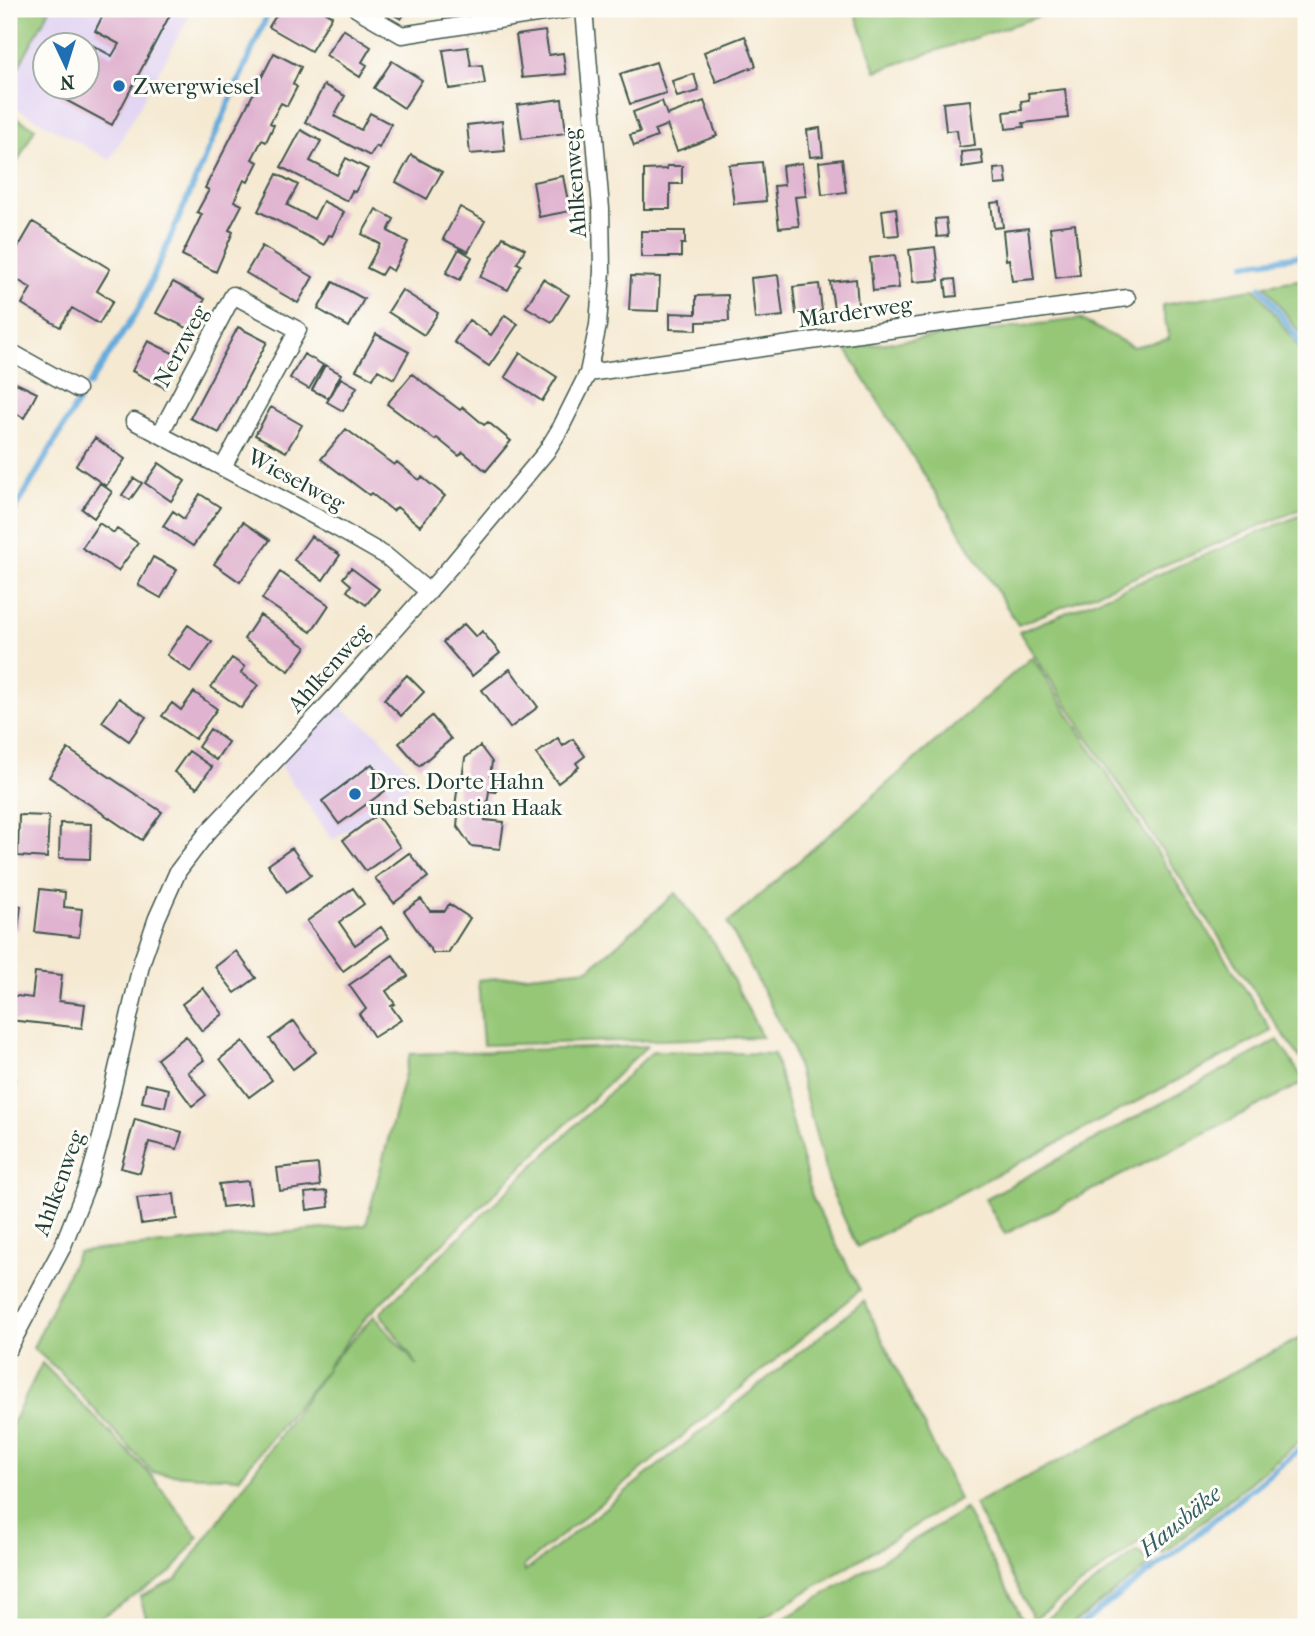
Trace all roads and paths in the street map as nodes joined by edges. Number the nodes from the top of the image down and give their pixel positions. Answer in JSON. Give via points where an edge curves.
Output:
{"nodes":[{"id":1,"x":356,"y":9,"type":"edge"},
{"id":2,"x":569,"y":9,"type":"edge"},
{"id":3,"x":584,"y":9,"type":"edge"},
{"id":4,"x":1127,"y":298,"type":"dead end"},
{"id":5,"x":9,"y":351,"type":"edge"},
{"id":6,"x":588,"y":373,"type":"junction"},
{"id":7,"x":77,"y":388,"type":"dead end"},
{"id":8,"x":134,"y":421,"type":"dead end"},
{"id":9,"x":160,"y":434,"type":"junction"},
{"id":10,"x":223,"y":467,"type":"junction"},
{"id":11,"x":429,"y":592,"type":"junction"},
{"id":12,"x":9,"y":1348,"type":"edge"}],
"edges":[{"from":1,"to":2,"type":"street","via":[[402,35]]},
{"from":3,"to":6,"type":"street","name":"Ahlkenweg","via":[[603,271]]},
{"from":4,"to":6,"type":"street","name":"Marderweg"},
{"from":5,"to":7,"type":"street"},
{"from":6,"to":11,"type":"street","name":"Ahlkenweg","via":[[545,452]]},
{"from":8,"to":9,"type":"street","name":"Wieselweg"},
{"from":9,"to":10,"type":"street","name":"Wieselweg"},
{"from":9,"to":10,"type":"street","name":"Nerzweg","via":[[233,295],[298,330]]},
{"from":10,"to":11,"type":"street","name":"Wieselweg","via":[[386,556]]},
{"from":11,"to":12,"type":"street","name":"Ahlkenweg","via":[[178,871],[142,961],[88,1182],[62,1248]]}]}
